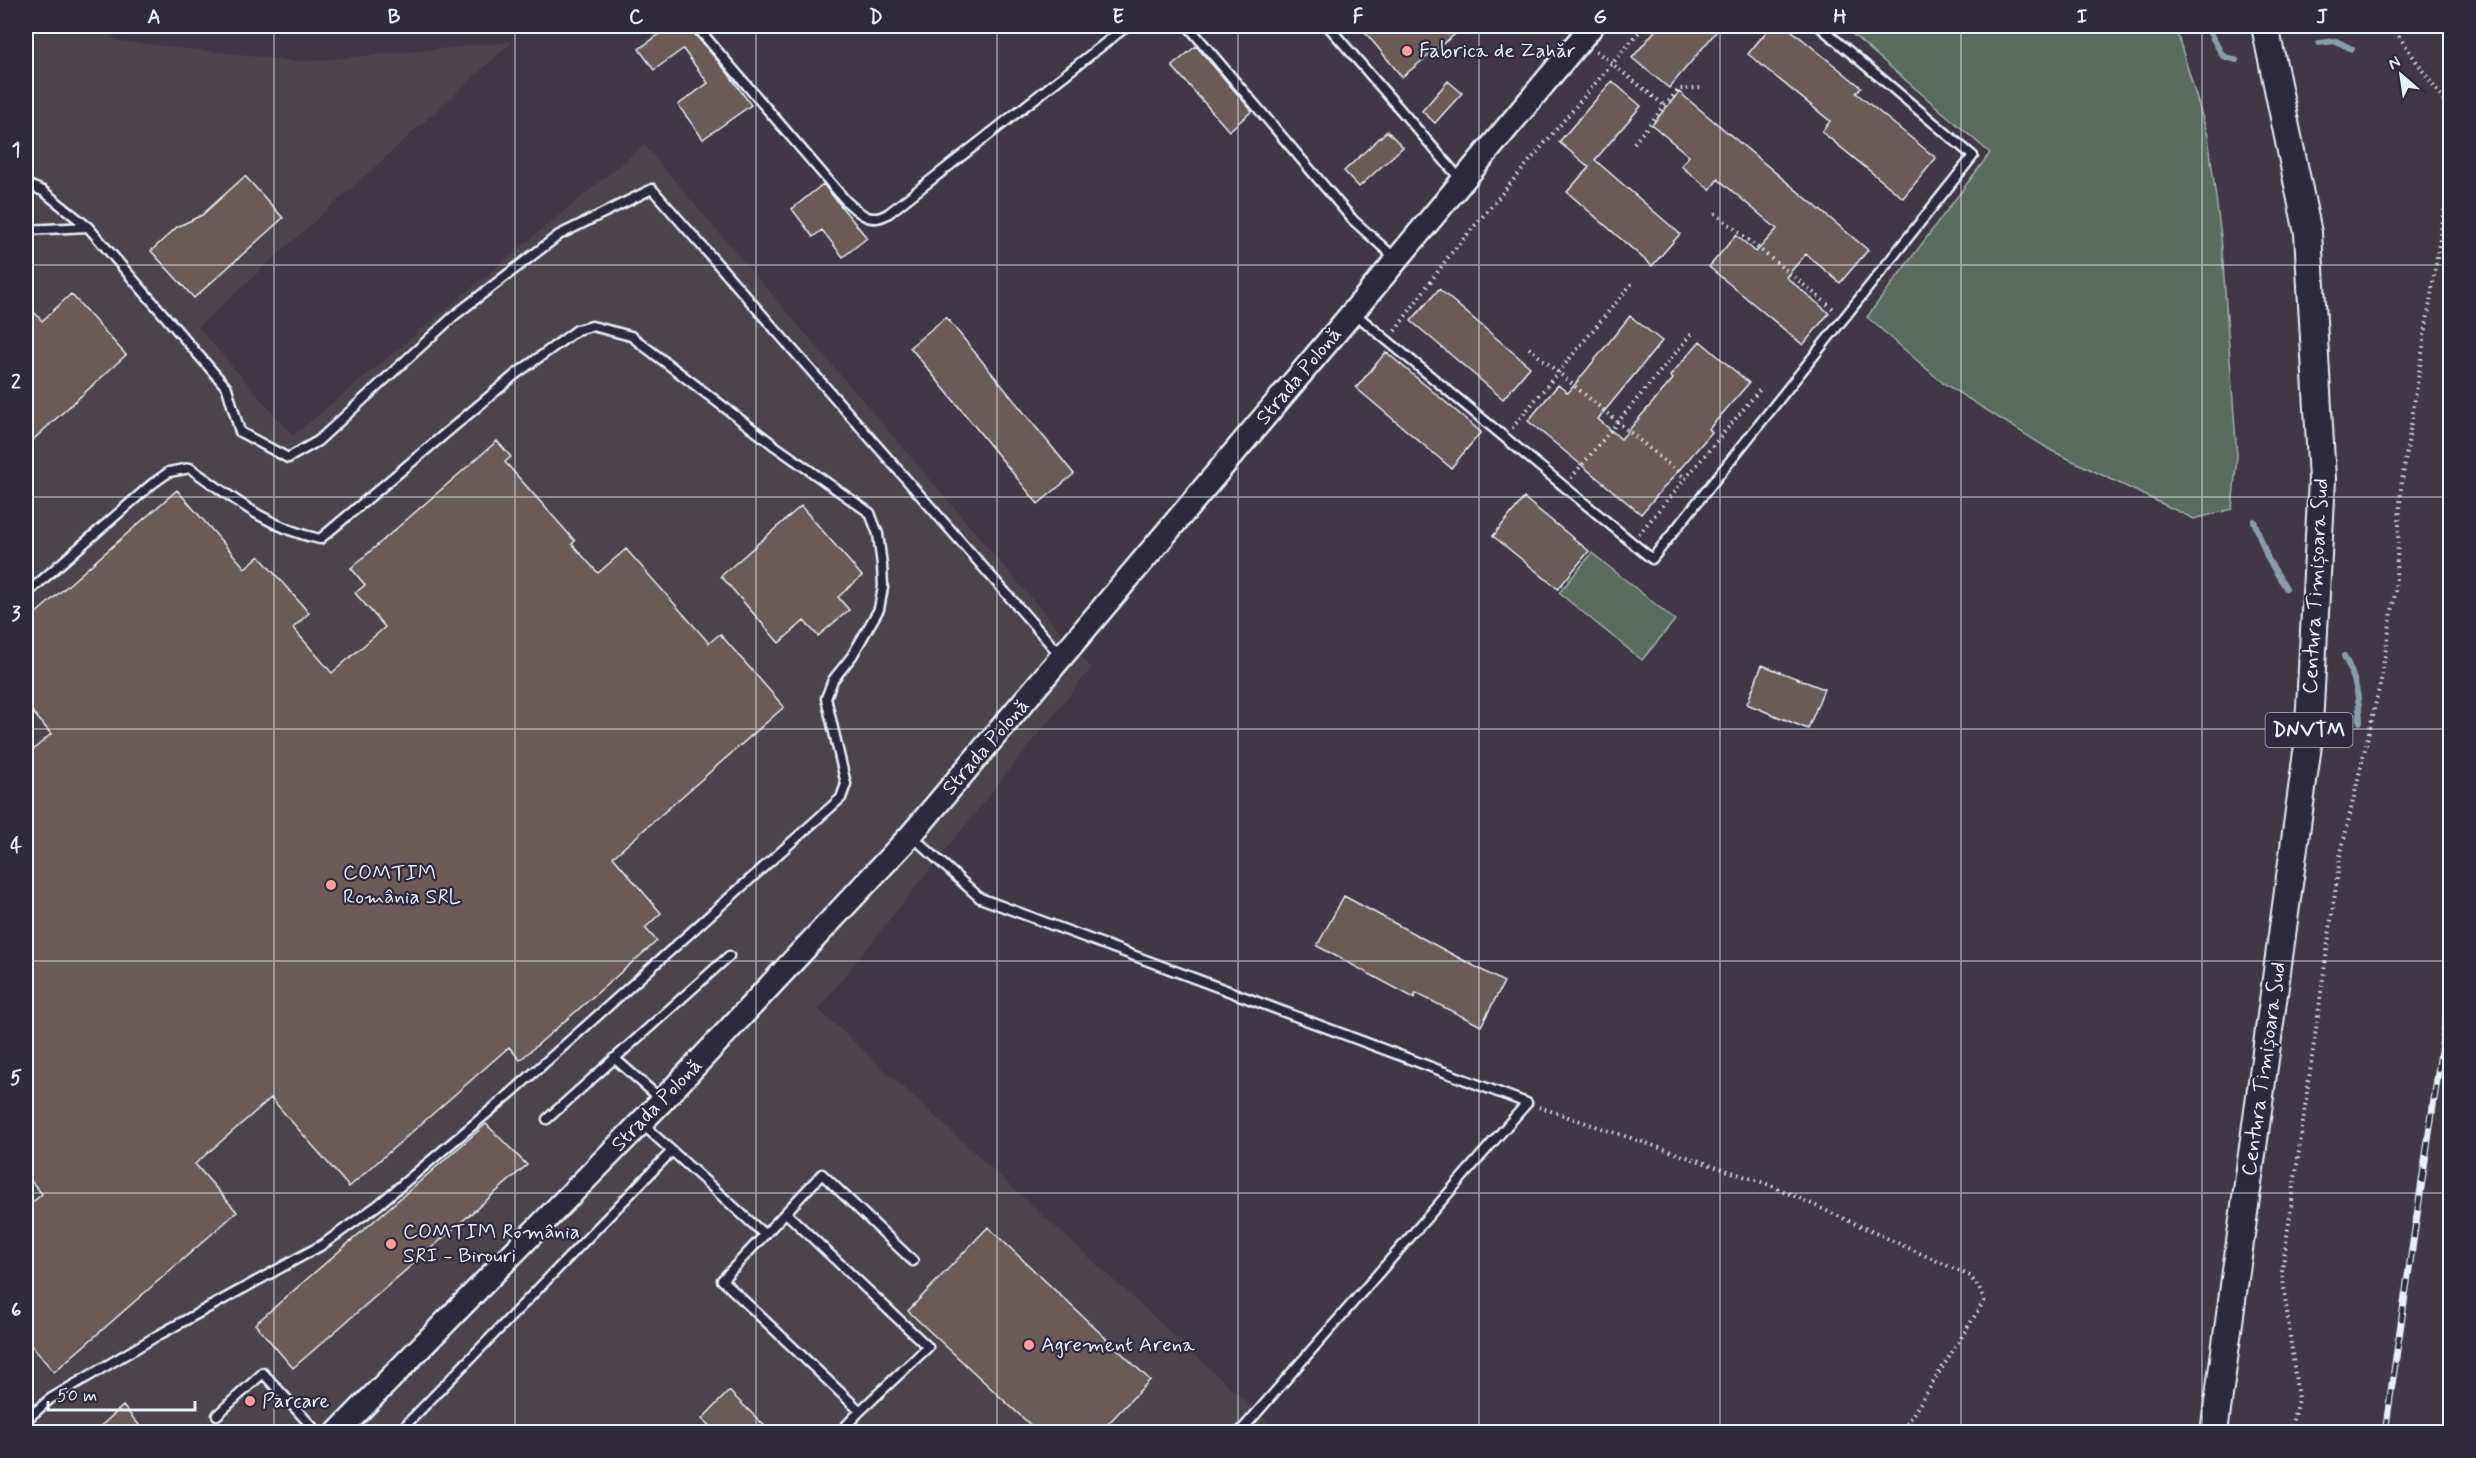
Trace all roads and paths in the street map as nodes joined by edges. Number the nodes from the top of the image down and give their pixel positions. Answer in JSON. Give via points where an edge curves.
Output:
{"nodes":[{"id":1,"x":696,"y":26,"type":"edge"},
{"id":2,"x":1127,"y":26,"type":"edge"},
{"id":3,"x":1188,"y":26,"type":"edge"},
{"id":4,"x":1328,"y":26,"type":"edge"},
{"id":5,"x":1644,"y":26,"type":"edge"},
{"id":6,"x":1819,"y":26,"type":"edge"},
{"id":7,"x":2265,"y":26,"type":"edge"},
{"id":8,"x":2392,"y":26,"type":"edge"},
{"id":9,"x":1592,"y":36,"type":"edge"},
{"id":10,"x":1611,"y":63,"type":"junction"},
{"id":11,"x":1700,"y":88,"type":"dead end"},
{"id":12,"x":1665,"y":106,"type":"junction"},
{"id":13,"x":2451,"y":110,"type":"edge"},
{"id":14,"x":1634,"y":143,"type":"dead end"},
{"id":15,"x":2451,"y":174,"type":"edge"},
{"id":16,"x":1463,"y":181,"type":"junction"},
{"id":17,"x":26,"y":184,"type":"edge"},
{"id":18,"x":1715,"y":213,"type":"dead end"},
{"id":19,"x":88,"y":227,"type":"junction"},
{"id":20,"x":26,"y":230,"type":"edge"},
{"id":21,"x":1397,"y":260,"type":"junction"},
{"id":22,"x":1634,"y":281,"type":"dead end"},
{"id":23,"x":1353,"y":312,"type":"junction"},
{"id":24,"x":1844,"y":317,"type":"junction"},
{"id":25,"x":1694,"y":331,"type":"dead end"},
{"id":26,"x":1388,"y":342,"type":"junction"},
{"id":27,"x":1529,"y":348,"type":"dead end"},
{"id":28,"x":1558,"y":372,"type":"junction"},
{"id":29,"x":1762,"y":387,"type":"dead end"},
{"id":30,"x":1618,"y":422,"type":"junction"},
{"id":31,"x":1505,"y":436,"type":"junction"},
{"id":32,"x":1686,"y":478,"type":"junction"},
{"id":33,"x":1565,"y":486,"type":"junction"},
{"id":34,"x":1633,"y":542,"type":"junction"},
{"id":35,"x":26,"y":594,"type":"edge"},
{"id":36,"x":1062,"y":658,"type":"junction"},
{"id":37,"x":910,"y":835,"type":"junction"},
{"id":38,"x":729,"y":956,"type":"dead end"},
{"id":39,"x":614,"y":1058,"type":"junction"},
{"id":40,"x":662,"y":1101,"type":"junction"},
{"id":41,"x":1527,"y":1103,"type":"junction"},
{"id":42,"x":547,"y":1119,"type":"dead end"},
{"id":43,"x":641,"y":1123,"type":"junction"},
{"id":44,"x":672,"y":1151,"type":"junction"},
{"id":45,"x":786,"y":1213,"type":"junction"},
{"id":46,"x":765,"y":1234,"type":"junction"},
{"id":47,"x":913,"y":1261,"type":"dead end"},
{"id":48,"x":860,"y":1411,"type":"junction"},
{"id":49,"x":217,"y":1415,"type":"dead end"},
{"id":50,"x":26,"y":1420,"type":"edge"},
{"id":51,"x":342,"y":1431,"type":"edge"},
{"id":52,"x":317,"y":1432,"type":"edge"},
{"id":53,"x":399,"y":1432,"type":"edge"},
{"id":54,"x":840,"y":1432,"type":"edge"},
{"id":55,"x":1240,"y":1432,"type":"edge"},
{"id":56,"x":1902,"y":1432,"type":"edge"},
{"id":57,"x":2214,"y":1432,"type":"edge"},
{"id":58,"x":2290,"y":1432,"type":"edge"}],
"edges":[{"from":1,"to":2,"type":"lane","via":[[846,201],[864,217],[873,219],[889,213]]},
{"from":3,"to":21,"type":"lane","via":[[1353,220]]},
{"from":4,"to":16,"type":"lane"},
{"from":5,"to":10,"type":"path"},
{"from":6,"to":24,"type":"lane","via":[[1973,156]]},
{"from":7,"to":57,"type":"main road","name":"Centura Timișoara Sud","number":"DNVTM","via":[[2308,233],[2322,479],[2308,745]]},
{"from":8,"to":13,"type":"path"},
{"from":9,"to":10,"type":"path"},
{"from":9,"to":16,"type":"main road","name":"Strada Polonă"},
{"from":10,"to":12,"type":"path"},
{"from":10,"to":26,"type":"path","via":[[1449,256]]},
{"from":11,"to":12,"type":"path","via":[[1679,88]]},
{"from":12,"to":14,"type":"path"},
{"from":15,"to":58,"type":"path","via":[[2401,488],[2395,593],[2381,680],[2340,857],[2282,1272],[2298,1399]]},
{"from":16,"to":21,"type":"main road","name":"Strada Polonă"},
{"from":17,"to":19,"type":"lane","via":[[43,191]]},
{"from":18,"to":24,"type":"path"},
{"from":19,"to":20,"type":"lane"},
{"from":19,"to":36,"type":"lane","via":[[227,388],[240,432],[288,458],[318,441],[455,315],[559,235],[652,189]]},
{"from":21,"to":23,"type":"main road","name":"Strada Polonă"},
{"from":22,"to":28,"type":"path"},
{"from":23,"to":26,"type":"lane"},
{"from":23,"to":36,"type":"main road","name":"Strada Polonă"},
{"from":24,"to":34,"type":"lane","via":[[1652,559]]},
{"from":25,"to":30,"type":"path"},
{"from":26,"to":31,"type":"lane"},
{"from":27,"to":28,"type":"path"},
{"from":28,"to":30,"type":"path"},
{"from":28,"to":31,"type":"path"},
{"from":29,"to":32,"type":"path"},
{"from":30,"to":32,"type":"path"},
{"from":30,"to":33,"type":"path"},
{"from":31,"to":33,"type":"lane"},
{"from":32,"to":34,"type":"path"},
{"from":33,"to":34,"type":"lane"},
{"from":35,"to":50,"type":"lane","via":[[152,484],[169,472],[190,468],[254,514],[320,539],[516,374],[577,330],[592,326],[631,336],[870,513],[878,534],[883,586],[879,609],[833,680],[826,698],[846,784],[841,798],[511,1093],[378,1205],[322,1245],[85,1377]]},
{"from":36,"to":37,"type":"main road","name":"Strada Polonă"},
{"from":37,"to":40,"type":"main road","name":"Strada Polonă"},
{"from":37,"to":41,"type":"lane","via":[[980,898]]},
{"from":38,"to":39,"type":"lane"},
{"from":39,"to":40,"type":"lane"},
{"from":39,"to":42,"type":"lane"},
{"from":40,"to":43,"type":"main road","name":"Strada Polonă"},
{"from":41,"to":55,"type":"lane"},
{"from":41,"to":56,"type":"path","via":[[1770,1185],[1970,1276],[1984,1301]]},
{"from":43,"to":44,"type":"lane"},
{"from":43,"to":51,"type":"main road","name":"Strada Polonă"},
{"from":44,"to":46,"type":"lane"},
{"from":44,"to":53,"type":"lane"},
{"from":45,"to":46,"type":"lane"},
{"from":45,"to":47,"type":"lane","via":[[822,1174]]},
{"from":45,"to":48,"type":"lane","via":[[928,1347]]},
{"from":46,"to":48,"type":"lane","via":[[722,1280]]},
{"from":48,"to":54,"type":"lane"},
{"from":49,"to":52,"type":"lane","via":[[263,1373]]}]}
